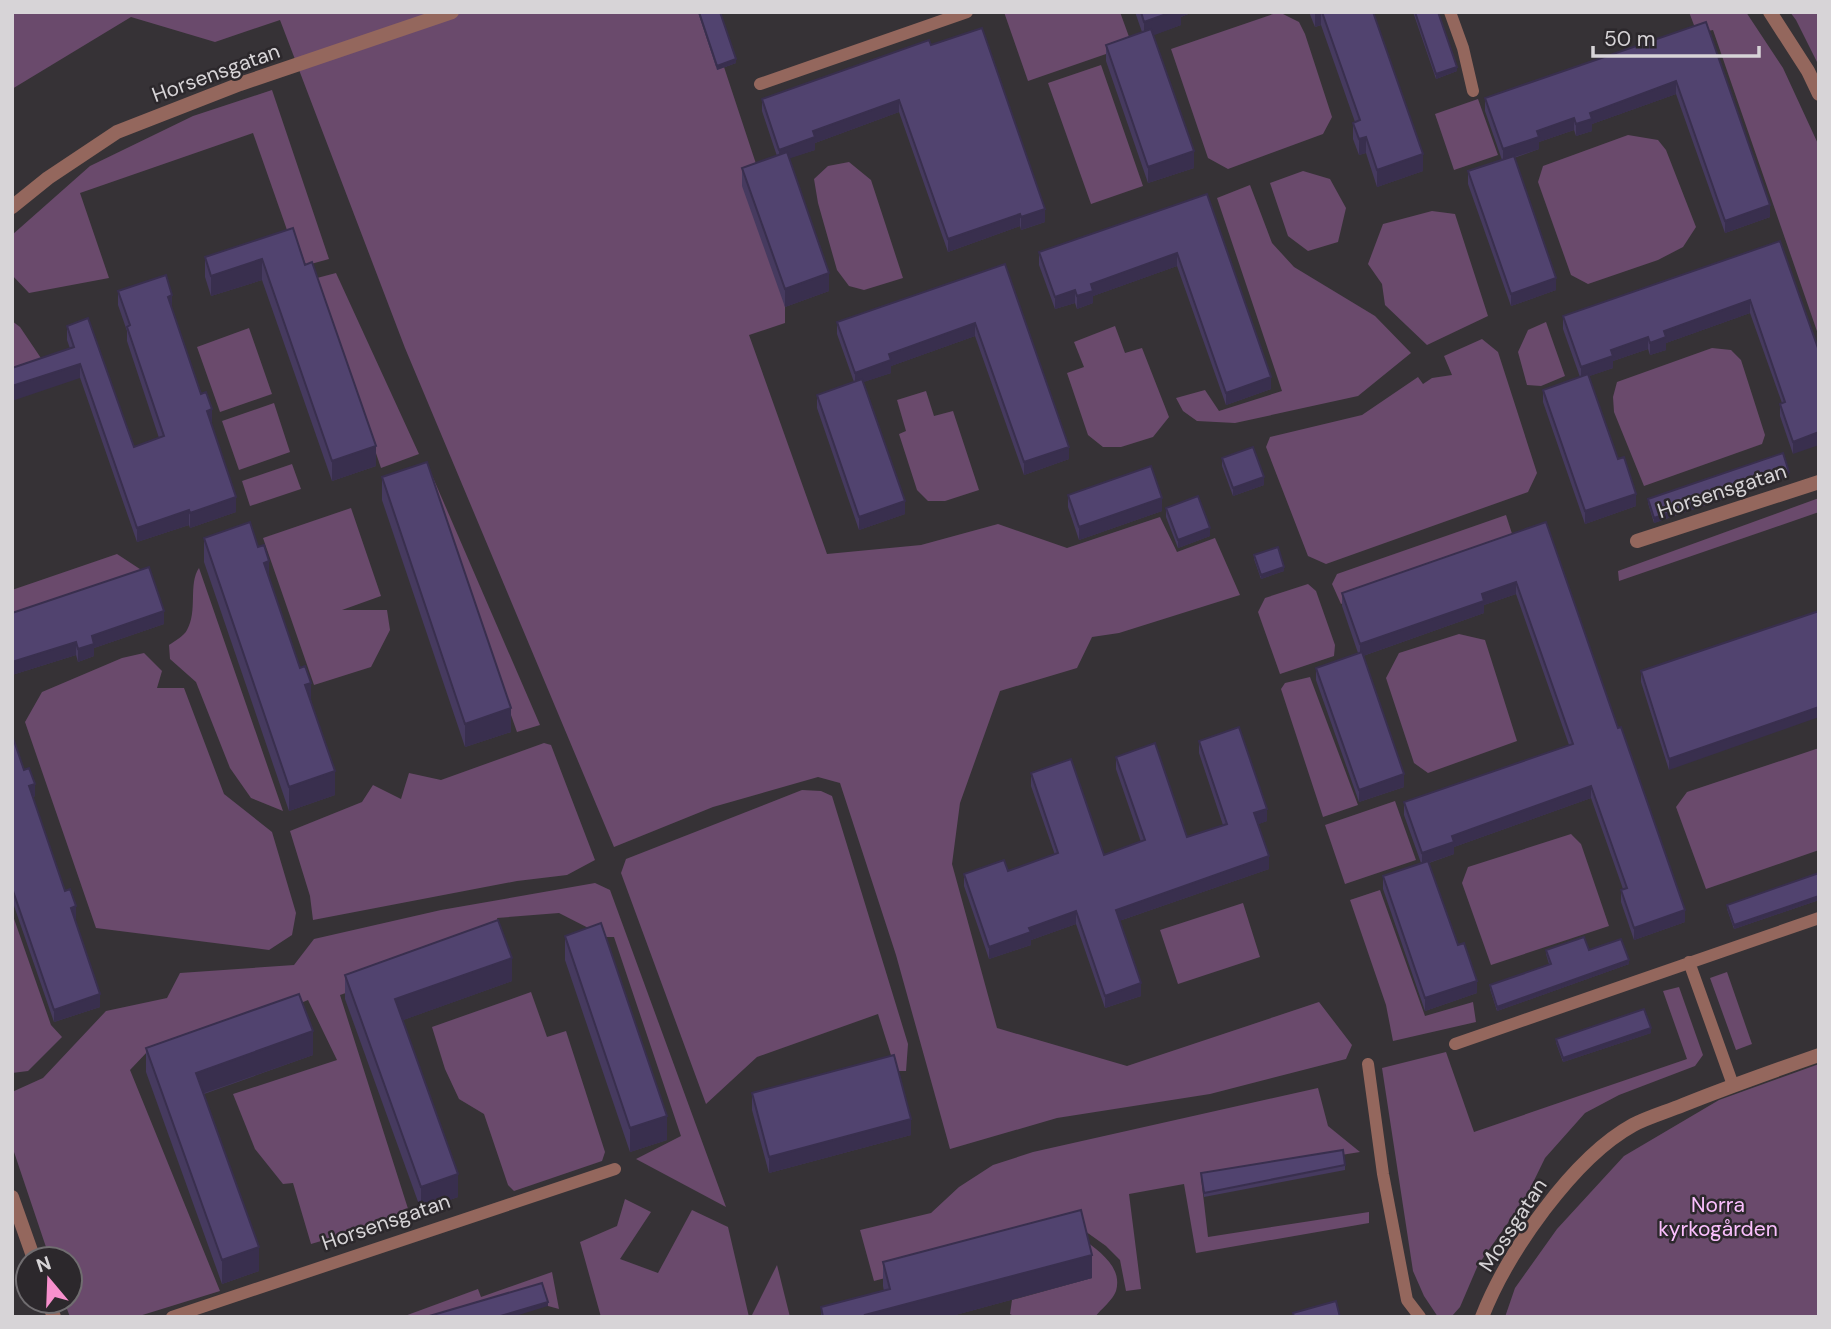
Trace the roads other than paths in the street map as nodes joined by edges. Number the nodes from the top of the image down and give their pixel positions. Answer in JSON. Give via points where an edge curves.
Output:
{"nodes":[{"id":1,"x":452,"y":12,"type":"edge"},
{"id":2,"x":967,"y":12,"type":"edge"},
{"id":3,"x":1450,"y":12,"type":"edge"},
{"id":4,"x":1770,"y":12,"type":"edge"},
{"id":5,"x":760,"y":84,"type":"dead end"},
{"id":6,"x":1472,"y":91,"type":"dead end"},
{"id":7,"x":1819,"y":94,"type":"edge"},
{"id":8,"x":12,"y":207,"type":"edge"},
{"id":9,"x":1819,"y":482,"type":"edge"},
{"id":10,"x":1637,"y":541,"type":"dead end"},
{"id":11,"x":1819,"y":918,"type":"edge"},
{"id":12,"x":1689,"y":962,"type":"junction"},
{"id":13,"x":1455,"y":1044,"type":"dead end"},
{"id":14,"x":1819,"y":1055,"type":"edge"},
{"id":15,"x":1368,"y":1064,"type":"dead end"},
{"id":16,"x":1733,"y":1085,"type":"junction"},
{"id":17,"x":615,"y":1168,"type":"dead end"},
{"id":18,"x":12,"y":1197,"type":"edge"},
{"id":19,"x":29,"y":1245,"type":"edge"},
{"id":20,"x":172,"y":1317,"type":"edge"},
{"id":21,"x":1420,"y":1317,"type":"edge"},
{"id":22,"x":1482,"y":1317,"type":"edge"}],
"edges":[{"from":1,"to":8,"type":"street","name":"Horsensgatan","via":[[240,84],[117,132]]},
{"from":2,"to":5,"type":"lane"},
{"from":3,"to":6,"type":"lane"},
{"from":4,"to":7,"type":"street"},
{"from":9,"to":10,"type":"street","name":"Horsensgatan"},
{"from":11,"to":12,"type":"lane"},
{"from":12,"to":13,"type":"lane"},
{"from":12,"to":16,"type":"lane"},
{"from":14,"to":16,"type":"street","name":"Mossgatan"},
{"from":15,"to":21,"type":"lane","via":[[1407,1300]]},
{"from":16,"to":22,"type":"street","name":"Mossgatan","via":[[1633,1125],[1599,1148],[1537,1218]]},
{"from":17,"to":20,"type":"lane","name":"Horsensgatan"},
{"from":18,"to":19,"type":"street"}]}
